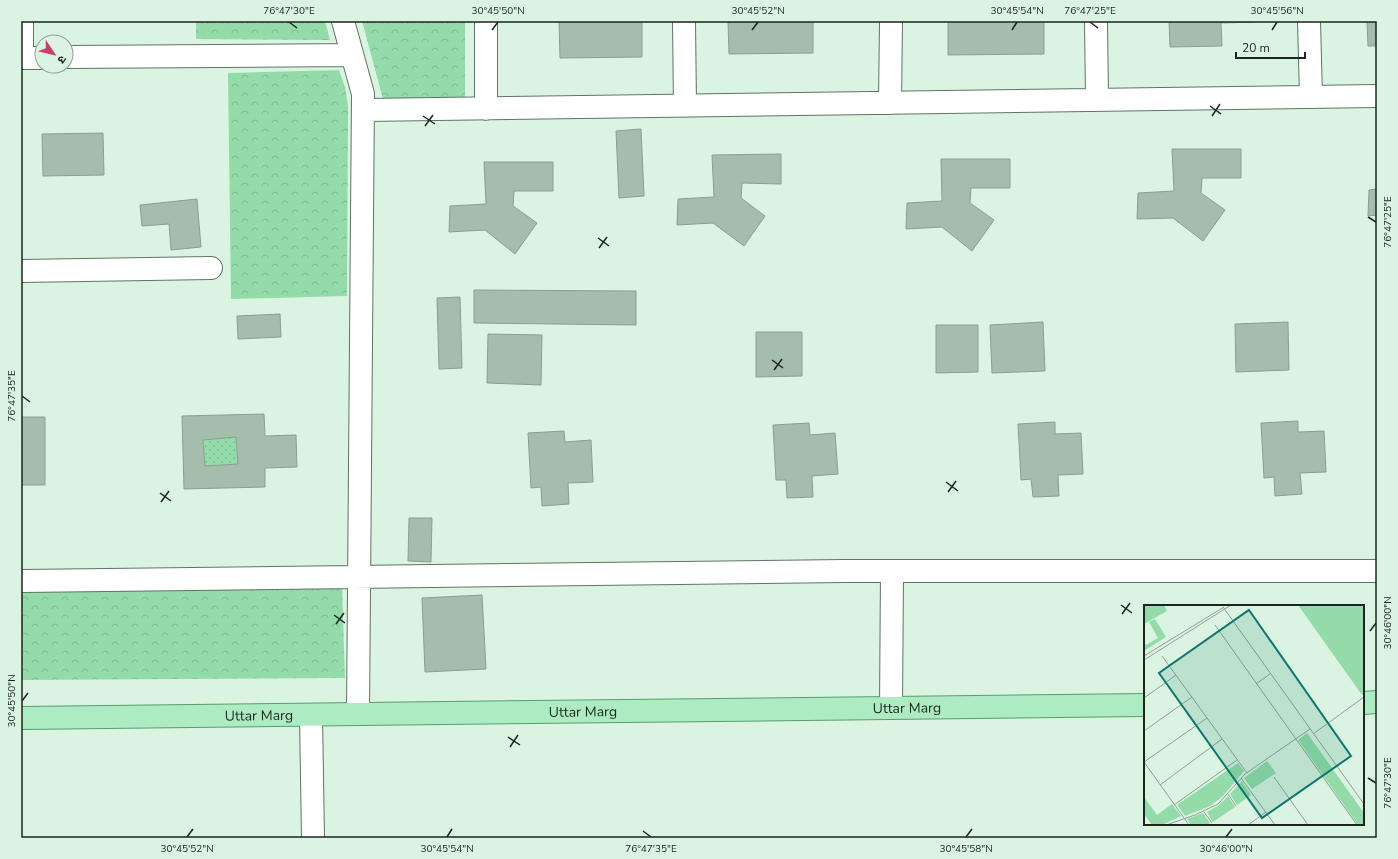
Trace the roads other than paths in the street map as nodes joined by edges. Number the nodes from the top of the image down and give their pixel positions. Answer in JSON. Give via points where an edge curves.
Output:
{"nodes":[{"id":1,"x":22,"y":21,"type":"edge"},
{"id":2,"x":343,"y":21,"type":"edge"},
{"id":3,"x":486,"y":21,"type":"edge"},
{"id":4,"x":684,"y":21,"type":"edge"},
{"id":5,"x":891,"y":21,"type":"edge"},
{"id":6,"x":1096,"y":21,"type":"edge"},
{"id":7,"x":1309,"y":21,"type":"edge"},
{"id":8,"x":352,"y":55,"type":"junction"},
{"id":9,"x":74,"y":57,"type":"edge"},
{"id":10,"x":28,"y":58,"type":"edge"},
{"id":11,"x":1377,"y":96,"type":"edge"},
{"id":12,"x":1311,"y":97,"type":"junction"},
{"id":13,"x":1097,"y":100,"type":"junction"},
{"id":14,"x":890,"y":103,"type":"junction"},
{"id":15,"x":685,"y":106,"type":"junction"},
{"id":16,"x":486,"y":108,"type":"junction"},
{"id":17,"x":363,"y":110,"type":"junction"},
{"id":18,"x":211,"y":268,"type":"dead end"},
{"id":19,"x":21,"y":271,"type":"edge"},
{"id":20,"x":892,"y":571,"type":"junction"},
{"id":21,"x":1377,"y":571,"type":"edge"},
{"id":22,"x":359,"y":577,"type":"junction"},
{"id":23,"x":21,"y":581,"type":"edge"},
{"id":24,"x":1377,"y":702,"type":"edge"},
{"id":25,"x":1364,"y":703,"type":"edge"},
{"id":26,"x":1144,"y":705,"type":"edge"},
{"id":27,"x":891,"y":708,"type":"junction"},
{"id":28,"x":358,"y":714,"type":"junction"},
{"id":29,"x":311,"y":715,"type":"junction"},
{"id":30,"x":21,"y":718,"type":"edge"},
{"id":31,"x":313,"y":838,"type":"edge"}],
"edges":[{"from":1,"to":10,"type":"street"},
{"from":2,"to":8,"type":"street"},
{"from":3,"to":16,"type":"street"},
{"from":4,"to":15,"type":"street"},
{"from":5,"to":14,"type":"street"},
{"from":6,"to":13,"type":"street"},
{"from":7,"to":12,"type":"street"},
{"from":8,"to":9,"type":"street"},
{"from":8,"to":17,"type":"street","via":[[363,94]]},
{"from":11,"to":12,"type":"street"},
{"from":12,"to":13,"type":"street"},
{"from":13,"to":14,"type":"street"},
{"from":14,"to":15,"type":"street"},
{"from":15,"to":16,"type":"street"},
{"from":16,"to":17,"type":"street"},
{"from":17,"to":22,"type":"street"},
{"from":18,"to":19,"type":"street"},
{"from":20,"to":21,"type":"street"},
{"from":20,"to":22,"type":"street"},
{"from":20,"to":27,"type":"street"},
{"from":22,"to":23,"type":"street"},
{"from":22,"to":28,"type":"street"},
{"from":24,"to":25,"type":"main road"},
{"from":26,"to":27,"type":"main road","name":"Uttar Marg"},
{"from":27,"to":28,"type":"main road","name":"Uttar Marg"},
{"from":28,"to":29,"type":"main road","name":"Uttar Marg"},
{"from":29,"to":30,"type":"main road","name":"Uttar Marg"},
{"from":29,"to":31,"type":"street"}]}
